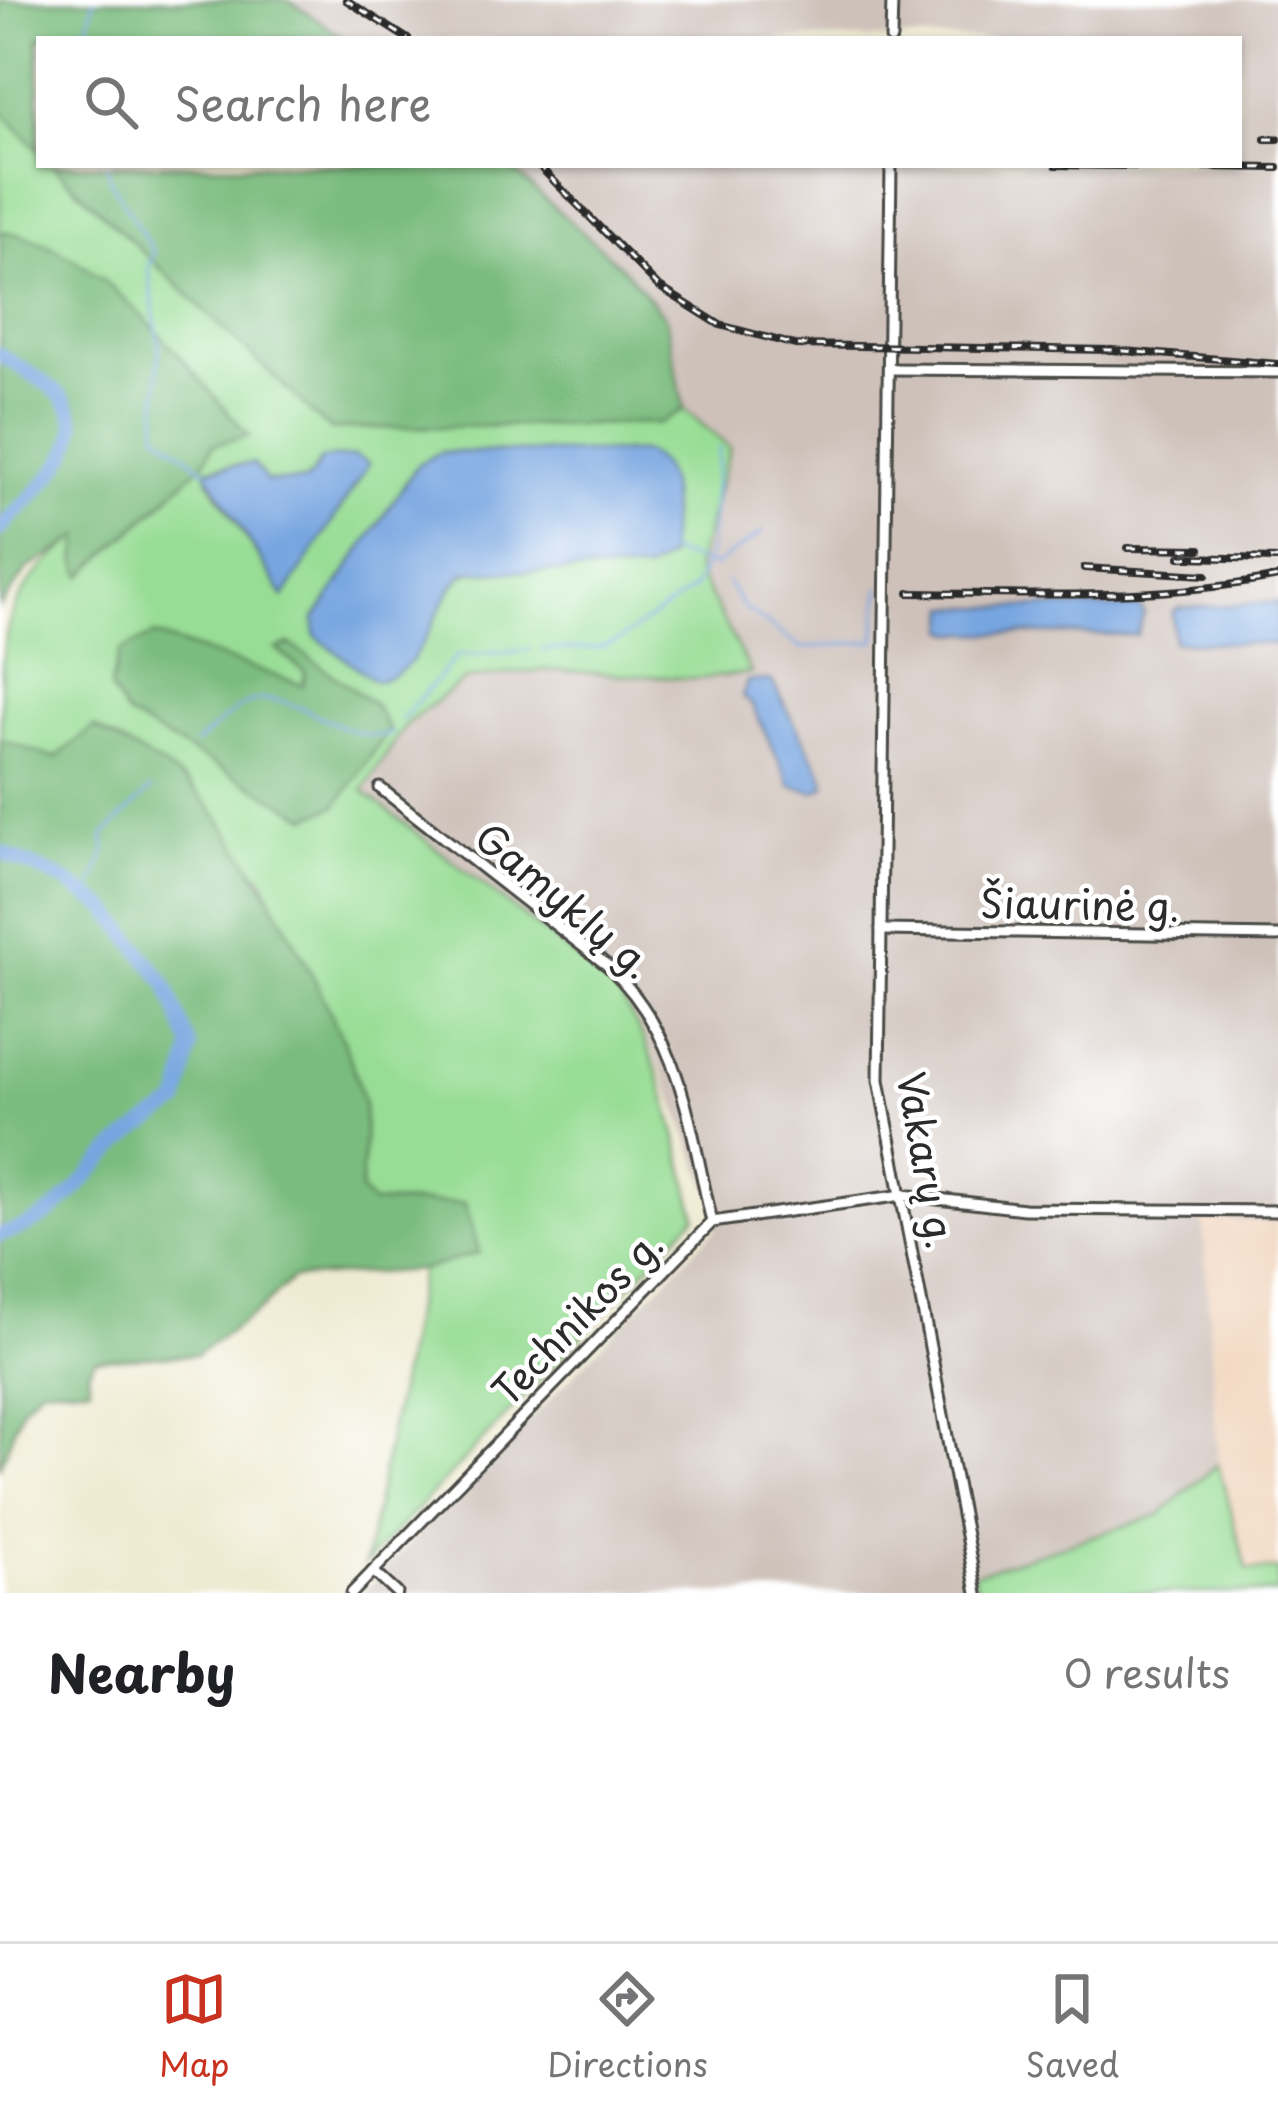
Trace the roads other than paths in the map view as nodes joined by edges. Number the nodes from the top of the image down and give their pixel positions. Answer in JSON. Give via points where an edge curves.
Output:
{"nodes":[{"id":1,"x":892,"y":0,"type":"edge"},
{"id":2,"x":892,"y":36,"type":"edge"},
{"id":3,"x":890,"y":168,"type":"edge"},
{"id":4,"x":889,"y":369,"type":"junction"},
{"id":5,"x":1278,"y":372,"type":"edge"},
{"id":6,"x":380,"y":788,"type":"dead end"},
{"id":7,"x":881,"y":930,"type":"junction"},
{"id":8,"x":1278,"y":936,"type":"edge"},
{"id":9,"x":903,"y":1195,"type":"junction"},
{"id":10,"x":1278,"y":1211,"type":"edge"},
{"id":11,"x":712,"y":1222,"type":"junction"},
{"id":12,"x":373,"y":1571,"type":"junction"},
{"id":13,"x":352,"y":1593,"type":"edge"},
{"id":14,"x":397,"y":1593,"type":"edge"},
{"id":15,"x":977,"y":1593,"type":"edge"}],
"edges":[{"from":1,"to":2,"type":"street"},
{"from":3,"to":4,"type":"street","name":"Vakarų g."},
{"from":4,"to":5,"type":"street"},
{"from":4,"to":7,"type":"street","name":"Vakarų g."},
{"from":6,"to":11,"type":"street","name":"Gamyklų g.","via":[[637,995],[677,1071]]},
{"from":7,"to":8,"type":"street","name":"Šiaurinė g."},
{"from":7,"to":9,"type":"street","name":"Vakarų g.","via":[[879,1080]]},
{"from":9,"to":10,"type":"street","name":"Technikos g.","via":[[1024,1209]]},
{"from":9,"to":11,"type":"street","name":"Technikos g."},
{"from":9,"to":15,"type":"street","name":"Vakarų g."},
{"from":11,"to":12,"type":"street","name":"Technikos g."},
{"from":12,"to":13,"type":"street","name":"Technikos g."},
{"from":12,"to":14,"type":"street"}]}
